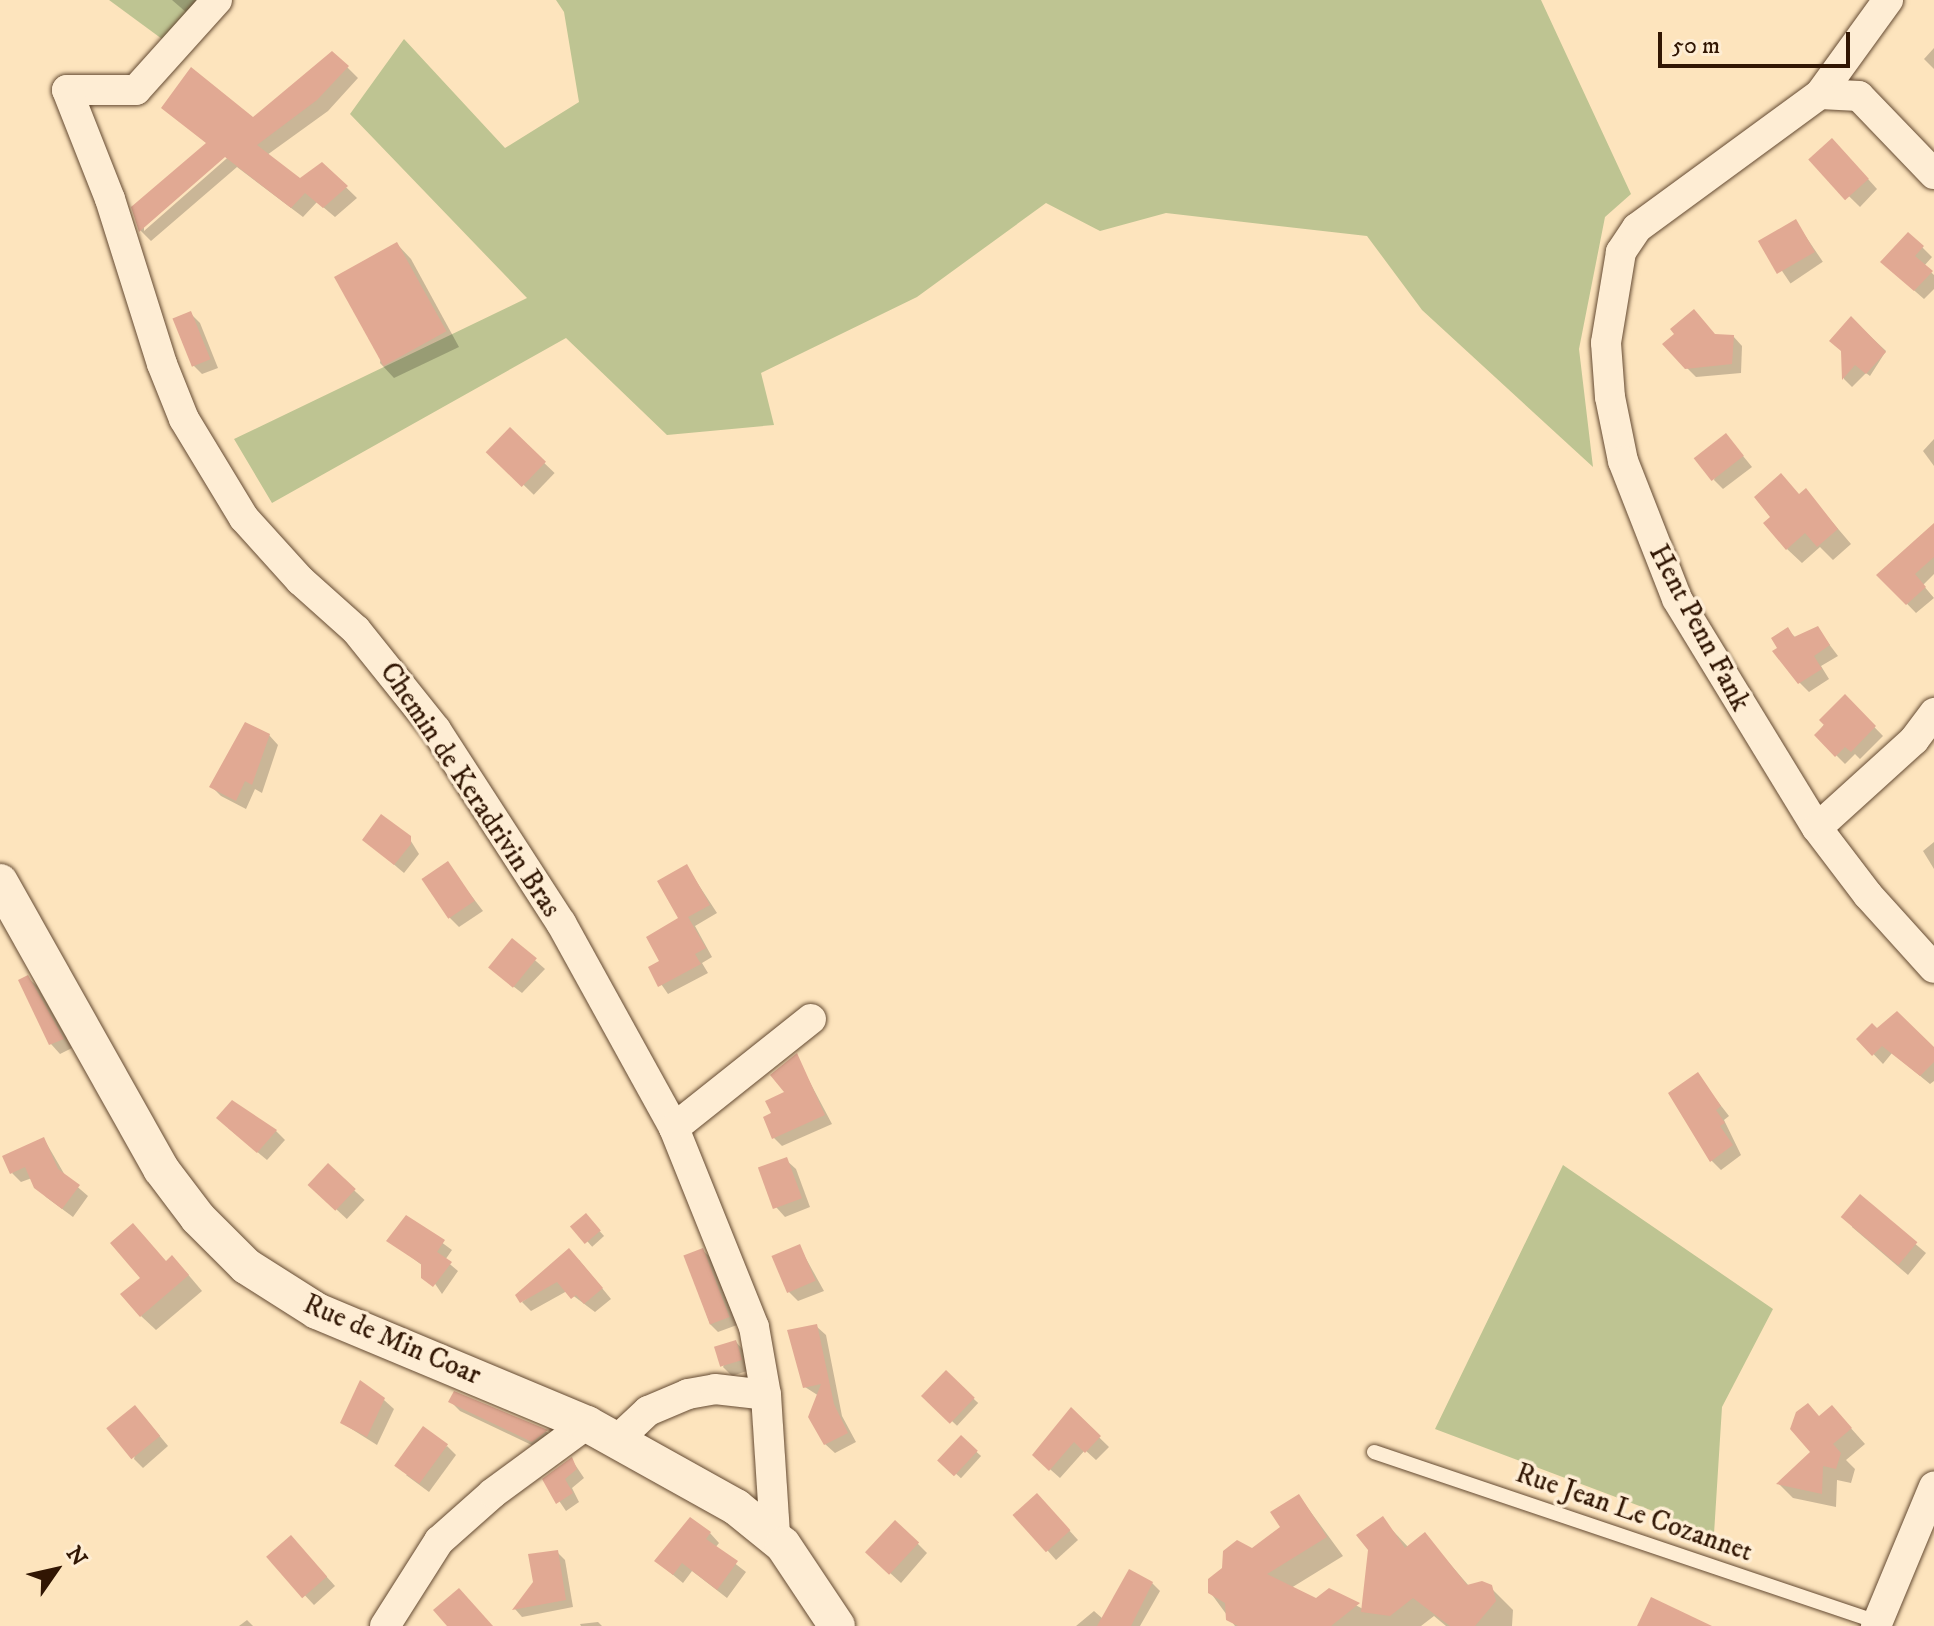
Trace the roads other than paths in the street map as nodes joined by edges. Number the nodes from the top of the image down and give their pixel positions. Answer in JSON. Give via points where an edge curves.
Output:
{"nodes":[{"id":1,"x":217,"y":0,"type":"edge"},
{"id":2,"x":1888,"y":0,"type":"edge"},
{"id":3,"x":1820,"y":94,"type":"junction"},
{"id":4,"x":1934,"y":174,"type":"edge"},
{"id":5,"x":1934,"y":713,"type":"edge"},
{"id":6,"x":1817,"y":828,"type":"junction"},
{"id":7,"x":0,"y":882,"type":"edge"},
{"id":8,"x":1934,"y":968,"type":"edge"},
{"id":9,"x":811,"y":1019,"type":"dead end"},
{"id":10,"x":674,"y":1128,"type":"junction"},
{"id":11,"x":766,"y":1395,"type":"junction"},
{"id":12,"x":602,"y":1432,"type":"junction"},
{"id":13,"x":1374,"y":1452,"type":"dead end"},
{"id":14,"x":1934,"y":1487,"type":"edge"},
{"id":15,"x":775,"y":1536,"type":"junction"},
{"id":16,"x":1877,"y":1624,"type":"edge"},
{"id":17,"x":385,"y":1626,"type":"edge"},
{"id":18,"x":837,"y":1626,"type":"edge"}],
"edges":[{"from":1,"to":10,"type":"street","name":"Chemin de Keradrivin Bras","via":[[136,90],[67,90],[110,199],[162,364],[205,457],[262,540],[356,630],[436,730],[561,923]]},
{"from":2,"to":3,"type":"street","name":"Hent Penn Fank"},
{"from":3,"to":4,"type":"street","via":[[1859,96]]},
{"from":3,"to":6,"type":"street","name":"Hent Penn Fank","via":[[1637,228],[1621,252],[1606,343],[1623,461],[1655,552],[1702,644]]},
{"from":5,"to":6,"type":"street","via":[[1914,740]]},
{"from":6,"to":8,"type":"street","name":"Hent Penn Fank"},
{"from":7,"to":12,"type":"street","name":"Rue de Min Coar","via":[[161,1169],[198,1218],[246,1266],[317,1311],[382,1342]]},
{"from":9,"to":10,"type":"street"},
{"from":10,"to":11,"type":"street","name":"Chemin de Keradrivin Bras","via":[[754,1327]]},
{"from":11,"to":12,"type":"street","via":[[715,1389],[688,1394]]},
{"from":11,"to":15,"type":"street","name":"Chemin de Keradrivin Bras"},
{"from":12,"to":15,"type":"street","name":"Rue de Min Coar","via":[[736,1507]]},
{"from":12,"to":17,"type":"street","via":[[493,1493],[439,1541]]},
{"from":13,"to":16,"type":"lane","name":"Rue Jean Le Cozannet"},
{"from":14,"to":16,"type":"street"},
{"from":15,"to":18,"type":"street","name":"Rue de Min Coar"}]}
